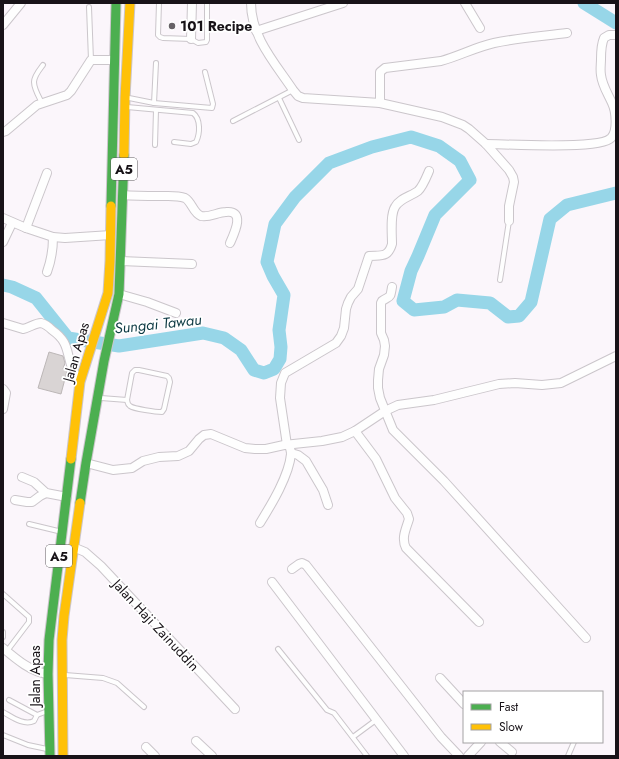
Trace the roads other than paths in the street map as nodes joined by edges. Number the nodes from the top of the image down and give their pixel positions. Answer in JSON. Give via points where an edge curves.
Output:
{"nodes":[{"id":1,"x":21,"y":3,"type":"edge"},
{"id":2,"x":116,"y":3,"type":"edge"},
{"id":3,"x":130,"y":3,"type":"edge"},
{"id":4,"x":159,"y":3,"type":"edge"},
{"id":5,"x":192,"y":3,"type":"edge"},
{"id":6,"x":208,"y":3,"type":"edge"},
{"id":7,"x":251,"y":3,"type":"edge"},
{"id":8,"x":343,"y":3,"type":"edge"},
{"id":9,"x":465,"y":3,"type":"edge"},
{"id":10,"x":90,"y":6,"type":"dead end"},
{"id":11,"x":3,"y":25,"type":"edge"},
{"id":12,"x":480,"y":28,"type":"dead end"},
{"id":13,"x":256,"y":31,"type":"junction"},
{"id":14,"x":567,"y":33,"type":"dead end"},
{"id":15,"x":616,"y":35,"type":"edge"},
{"id":16,"x":191,"y":39,"type":"junction"},
{"id":17,"x":90,"y":60,"type":"junction"},
{"id":18,"x":115,"y":60,"type":"junction"},
{"id":19,"x":156,"y":63,"type":"dead end"},
{"id":20,"x":44,"y":65,"type":"dead end"},
{"id":21,"x":205,"y":72,"type":"dead end"},
{"id":22,"x":293,"y":90,"type":"junction"},
{"id":23,"x":279,"y":98,"type":"junction"},
{"id":24,"x":125,"y":102,"type":"junction"},
{"id":25,"x":42,"y":103,"type":"junction"},
{"id":26,"x":154,"y":103,"type":"junction"},
{"id":27,"x":380,"y":103,"type":"junction"},
{"id":28,"x":156,"y":110,"type":"junction"},
{"id":29,"x":233,"y":120,"type":"dead end"},
{"id":30,"x":3,"y":132,"type":"edge"},
{"id":31,"x":299,"y":140,"type":"dead end"},
{"id":32,"x":174,"y":142,"type":"dead end"},
{"id":33,"x":486,"y":144,"type":"junction"},
{"id":34,"x":155,"y":145,"type":"dead end"},
{"id":35,"x":429,"y":171,"type":"dead end"},
{"id":36,"x":47,"y":173,"type":"dead end"},
{"id":37,"x":123,"y":195,"type":"junction"},
{"id":38,"x":122,"y":207,"type":"junction"},
{"id":39,"x":3,"y":218,"type":"edge"},
{"id":40,"x":509,"y":221,"type":"joint"},
{"id":41,"x":12,"y":222,"type":"junction"},
{"id":42,"x":26,"y":228,"type":"junction"},
{"id":43,"x":111,"y":235,"type":"junction"},
{"id":44,"x":53,"y":237,"type":"junction"},
{"id":45,"x":3,"y":242,"type":"edge"},
{"id":46,"x":230,"y":243,"type":"dead end"},
{"id":47,"x":121,"y":261,"type":"junction"},
{"id":48,"x":192,"y":264,"type":"dead end"},
{"id":49,"x":47,"y":272,"type":"dead end"},
{"id":50,"x":500,"y":280,"type":"dead end"},
{"id":51,"x":392,"y":288,"type":"dead end"},
{"id":52,"x":119,"y":294,"type":"junction"},
{"id":53,"x":176,"y":313,"type":"dead end"},
{"id":54,"x":4,"y":326,"type":"edge"},
{"id":55,"x":616,"y":356,"type":"edge"},
{"id":56,"x":80,"y":382,"type":"junction"},
{"id":57,"x":3,"y":389,"type":"edge"},
{"id":58,"x":98,"y":397,"type":"junction"},
{"id":59,"x":127,"y":400,"type":"junction"},
{"id":60,"x":3,"y":409,"type":"edge"},
{"id":61,"x":385,"y":411,"type":"junction"},
{"id":62,"x":355,"y":431,"type":"junction"},
{"id":63,"x":75,"y":432,"type":"junction"},
{"id":64,"x":289,"y":448,"type":"junction"},
{"id":65,"x":86,"y":463,"type":"junction"},
{"id":66,"x":22,"y":477,"type":"dead end"},
{"id":67,"x":46,"y":493,"type":"junction"},
{"id":68,"x":67,"y":498,"type":"junction"},
{"id":69,"x":15,"y":500,"type":"dead end"},
{"id":70,"x":328,"y":505,"type":"dead end"},
{"id":71,"x":260,"y":523,"type":"dead end"},
{"id":72,"x":29,"y":524,"type":"dead end"},
{"id":73,"x":63,"y":533,"type":"junction"},
{"id":74,"x":73,"y":547,"type":"junction"},
{"id":75,"x":292,"y":569,"type":"dead end"},
{"id":76,"x":272,"y":582,"type":"dead end"},
{"id":77,"x":3,"y":594,"type":"edge"},
{"id":78,"x":479,"y":622,"type":"dead end"},
{"id":79,"x":3,"y":632,"type":"edge"},
{"id":80,"x":3,"y":637,"type":"edge"},
{"id":81,"x":586,"y":638,"type":"dead end"},
{"id":82,"x":278,"y":649,"type":"dead end"},
{"id":83,"x":5,"y":650,"type":"edge"},
{"id":84,"x":48,"y":674,"type":"junction"},
{"id":85,"x":62,"y":674,"type":"junction"},
{"id":86,"x":440,"y":678,"type":"dead end"},
{"id":87,"x":62,"y":688,"type":"junction"},
{"id":88,"x":9,"y":700,"type":"dead end"},
{"id":89,"x":463,"y":703,"type":"edge"},
{"id":90,"x":144,"y":707,"type":"dead end"},
{"id":91,"x":235,"y":709,"type":"dead end"},
{"id":92,"x":49,"y":711,"type":"junction"},
{"id":93,"x":3,"y":712,"type":"edge"},
{"id":94,"x":38,"y":715,"type":"junction"},
{"id":95,"x":376,"y":720,"type":"junction"},
{"id":96,"x":50,"y":726,"type":"junction"},
{"id":97,"x":3,"y":735,"type":"edge"},
{"id":98,"x":353,"y":737,"type":"junction"},
{"id":99,"x":196,"y":741,"type":"dead end"},
{"id":100,"x":480,"y":743,"type":"edge"},
{"id":101,"x":501,"y":743,"type":"edge"},
{"id":102,"x":574,"y":743,"type":"edge"},
{"id":103,"x":146,"y":747,"type":"dead end"},
{"id":104,"x":512,"y":752,"type":"dead end"},
{"id":105,"x":50,"y":753,"type":"edge"},
{"id":106,"x":64,"y":756,"type":"edge"},
{"id":107,"x":155,"y":756,"type":"edge"},
{"id":108,"x":212,"y":756,"type":"edge"},
{"id":109,"x":368,"y":756,"type":"edge"},
{"id":110,"x":404,"y":756,"type":"edge"},
{"id":111,"x":459,"y":756,"type":"edge"},
{"id":112,"x":468,"y":756,"type":"edge"},
{"id":113,"x":568,"y":756,"type":"edge"}],
"edges":[{"from":1,"to":11,"type":"street"},
{"from":2,"to":18,"type":"highway","name":"Jalan Apas","number":"A5"},
{"from":3,"to":24,"type":"highway","name":"Jalan Apas","number":"A5"},
{"from":4,"to":16,"type":"lane","via":[[160,37]]},
{"from":5,"to":16,"type":"street"},
{"from":6,"to":16,"type":"lane","via":[[207,40],[198,43]]},
{"from":7,"to":13,"type":"street"},
{"from":8,"to":13,"type":"street"},
{"from":9,"to":12,"type":"street"},
{"from":10,"to":17,"type":"lane"},
{"from":13,"to":22,"type":"street"},
{"from":14,"to":27,"type":"street","via":[[494,43],[441,60],[385,68],[380,72]]},
{"from":15,"to":33,"type":"street","via":[[604,38],[601,49],[600,74],[612,103],[616,124],[611,139],[593,144],[564,146]]},
{"from":17,"to":18,"type":"street"},
{"from":17,"to":25,"type":"street","via":[[67,95]]},
{"from":18,"to":43,"type":"highway","name":"Jalan Apas","number":"A5"},
{"from":19,"to":26,"type":"lane"},
{"from":20,"to":25,"type":"lane","via":[[34,82]]},
{"from":21,"to":26,"type":"lane","via":[[214,104],[212,108]]},
{"from":22,"to":23,"type":"lane"},
{"from":22,"to":27,"type":"street","via":[[303,98]]},
{"from":23,"to":29,"type":"lane"},
{"from":23,"to":31,"type":"lane"},
{"from":24,"to":26,"type":"lane"},
{"from":24,"to":28,"type":"lane"},
{"from":24,"to":37,"type":"highway","name":"Jalan Apas","number":"A5"},
{"from":25,"to":30,"type":"street"},
{"from":27,"to":33,"type":"street","via":[[456,122],[469,129]]},
{"from":28,"to":32,"type":"lane","via":[[193,113],[197,116],[199,120],[196,142]]},
{"from":28,"to":34,"type":"lane"},
{"from":33,"to":40,"type":"street","via":[[513,176]]},
{"from":35,"to":64,"type":"street","via":[[421,187],[394,208],[391,249],[386,254],[369,256],[358,289],[348,303],[341,336],[330,348],[285,373],[280,398]]},
{"from":36,"to":42,"type":"street"},
{"from":37,"to":38,"type":"highway","name":"Jalan Apas","number":"A5"},
{"from":37,"to":46,"type":"street","via":[[178,196],[188,200],[198,214],[203,216],[232,212],[238,222]]},
{"from":38,"to":43,"type":"highway","via":[[117,229]]},
{"from":38,"to":47,"type":"highway","name":"Jalan Apas","number":"A5"},
{"from":39,"to":41,"type":"street"},
{"from":40,"to":50,"type":"lane"},
{"from":41,"to":42,"type":"street"},
{"from":41,"to":45,"type":"street"},
{"from":42,"to":44,"type":"street"},
{"from":43,"to":44,"type":"street"},
{"from":43,"to":56,"type":"highway","name":"Jalan Apas","number":"A5","via":[[108,293]]},
{"from":44,"to":49,"type":"street"},
{"from":47,"to":48,"type":"street"},
{"from":47,"to":52,"type":"highway","name":"Jalan Apas","number":"A5"},
{"from":51,"to":61,"type":"street","via":[[391,296],[381,303],[381,334],[385,346],[378,380],[379,394]]},
{"from":52,"to":53,"type":"street"},
{"from":52,"to":58,"type":"highway","name":"Jalan Apas","number":"A5"},
{"from":54,"to":56,"type":"street","via":[[27,329],[41,323],[59,335],[65,342],[72,370]]},
{"from":55,"to":61,"type":"street","via":[[561,383],[499,384],[434,400],[398,405]]},
{"from":56,"to":63,"type":"highway","name":"Jalan Apas","number":"A5"},
{"from":57,"to":60,"type":"street","via":[[6,393]]},
{"from":58,"to":59,"type":"lane"},
{"from":58,"to":63,"type":"highway","via":[[86,402],[78,430]]},
{"from":58,"to":65,"type":"highway","name":"Jalan Apas","number":"A5"},
{"from":59,"to":59,"type":"lane","via":[[135,370],[170,378],[162,412],[132,407]]},
{"from":61,"to":62,"type":"street"},
{"from":61,"to":81,"type":"street","via":[[393,430],[444,481]]},
{"from":62,"to":64,"type":"street","via":[[342,437]]},
{"from":62,"to":78,"type":"street","via":[[376,459],[395,498],[407,513],[409,519],[403,537],[406,548]]},
{"from":63,"to":68,"type":"highway","name":"Jalan Apas","number":"A5"},
{"from":64,"to":65,"type":"street","via":[[245,448],[212,434],[204,435],[189,451],[178,456],[158,457],[143,461],[132,468],[113,470]]},
{"from":64,"to":70,"type":"street","via":[[306,461],[323,490]]},
{"from":64,"to":71,"type":"street","via":[[287,472]]},
{"from":65,"to":74,"type":"highway","name":"Jalan Apas","number":"A5"},
{"from":66,"to":67,"type":"street","via":[[34,482]]},
{"from":67,"to":68,"type":"street"},
{"from":67,"to":69,"type":"street","via":[[32,502]]},
{"from":68,"to":73,"type":"highway","name":"Jalan Apas","number":"A5"},
{"from":72,"to":73,"type":"lane"},
{"from":73,"to":84,"type":"highway","name":"Jalan Apas","number":"A5","via":[[49,640]]},
{"from":74,"to":85,"type":"highway","name":"Jalan Apas","number":"A5","via":[[64,616]]},
{"from":74,"to":91,"type":"street","name":"Jalan Haji Zainuddin","via":[[85,552],[101,566]]},
{"from":75,"to":111,"type":"street","via":[[302,563],[306,565],[441,737]]},
{"from":76,"to":95,"type":"street"},
{"from":77,"to":83,"type":"lane","via":[[29,617],[29,622]]},
{"from":79,"to":80,"type":"lane"},
{"from":82,"to":98,"type":"lane","via":[[327,710],[334,713]]},
{"from":83,"to":84,"type":"street","via":[[39,673]]},
{"from":84,"to":92,"type":"highway","name":"Jalan Apas","number":"A5"},
{"from":85,"to":87,"type":"highway","name":"Jalan Apas","number":"A5"},
{"from":85,"to":90,"type":"lane","via":[[103,678],[117,683]]},
{"from":86,"to":89,"type":"street"},
{"from":87,"to":96,"type":"highway","via":[[58,697],[58,724],[55,729]]},
{"from":87,"to":106,"type":"highway","name":"Jalan Apas","number":"A5"},
{"from":88,"to":94,"type":"lane"},
{"from":92,"to":94,"type":"lane"},
{"from":92,"to":96,"type":"highway","name":"Jalan Apas","number":"A5"},
{"from":93,"to":94,"type":"lane","via":[[27,723],[34,721]]},
{"from":95,"to":98,"type":"lane"},
{"from":95,"to":110,"type":"street"},
{"from":96,"to":105,"type":"highway","name":"Jalan Apas","number":"A5"},
{"from":97,"to":105,"type":"lane"},
{"from":98,"to":109,"type":"lane"},
{"from":99,"to":108,"type":"street"},
{"from":100,"to":112,"type":"street"},
{"from":101,"to":104,"type":"street"},
{"from":102,"to":113,"type":"lane"},
{"from":103,"to":107,"type":"street"}]}
